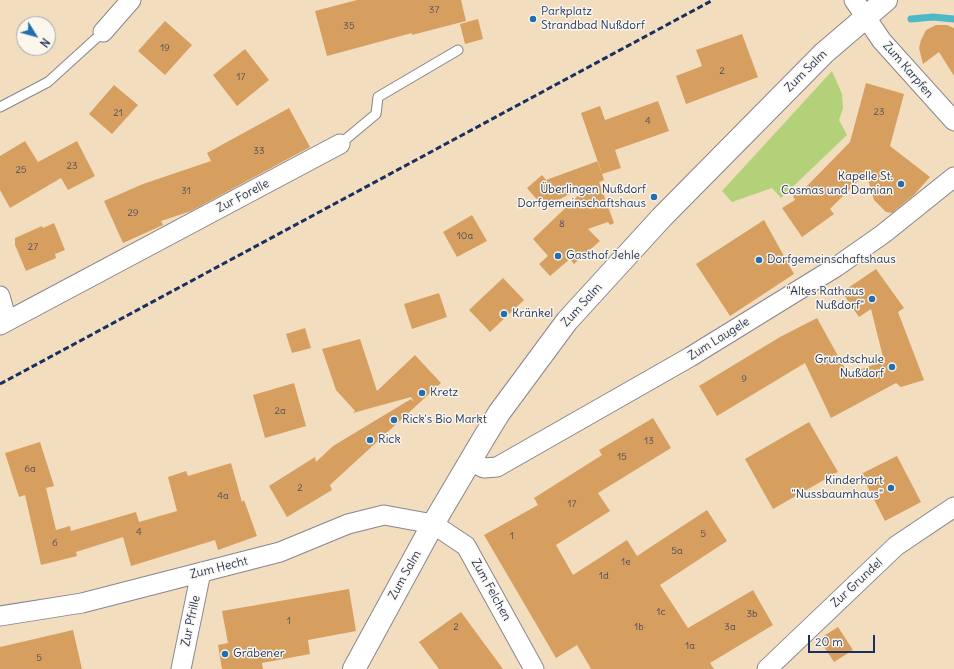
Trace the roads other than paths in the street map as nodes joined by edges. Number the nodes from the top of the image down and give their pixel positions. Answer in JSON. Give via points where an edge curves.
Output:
{"nodes":[{"id":1,"x":131,"y":0,"type":"edge"},
{"id":2,"x":886,"y":0,"type":"edge"},
{"id":3,"x":860,"y":8,"type":"edge"},
{"id":4,"x":103,"y":32,"type":"joint"},
{"id":5,"x":458,"y":50,"type":"dead end"},
{"id":6,"x":0,"y":106,"type":"edge"},
{"id":7,"x":954,"y":121,"type":"edge"},
{"id":8,"x":340,"y":144,"type":"joint"},
{"id":9,"x":954,"y":177,"type":"edge"},
{"id":10,"x":0,"y":296,"type":"edge"},
{"id":11,"x":3,"y":323,"type":"edge"},
{"id":12,"x":470,"y":461,"type":"junction"},
{"id":13,"x":954,"y":506,"type":"edge"},
{"id":14,"x":433,"y":524,"type":"junction"},
{"id":15,"x":201,"y":572,"type":"junction"},
{"id":16,"x":0,"y":616,"type":"edge"},
{"id":17,"x":181,"y":669,"type":"edge"},
{"id":18,"x":354,"y":669,"type":"edge"},
{"id":19,"x":534,"y":669,"type":"edge"},
{"id":20,"x":767,"y":669,"type":"edge"}],
"edges":[{"from":1,"to":4,"type":"street"},
{"from":2,"to":3,"type":"street","name":"Zum Salm"},
{"from":3,"to":7,"type":"street","name":"Zum Karpfen","via":[[892,53]]},
{"from":3,"to":12,"type":"street","name":"Zum Salm","via":[[824,53],[662,217],[567,321],[499,413]]},
{"from":4,"to":6,"type":"lane","via":[[48,82]]},
{"from":5,"to":8,"type":"lane","name":"Zur Forelle","via":[[378,97],[376,114]]},
{"from":8,"to":11,"type":"street","name":"Zur Forelle"},
{"from":9,"to":12,"type":"street","name":"Zum Laugele","via":[[836,268],[683,361],[497,467],[484,468]]},
{"from":10,"to":11,"type":"street","name":"Zur Forelle"},
{"from":12,"to":14,"type":"street","name":"Zum Salm"},
{"from":13,"to":20,"type":"street","name":"Zur Grundel","via":[[896,546]]},
{"from":14,"to":15,"type":"street","name":"Zum Hecht","via":[[384,515],[348,524],[280,552]]},
{"from":14,"to":18,"type":"street","name":"Zum Salm"},
{"from":14,"to":19,"type":"street","name":"Zum Felchen","via":[[466,546]]},
{"from":15,"to":16,"type":"street","name":"Zum Hecht","via":[[82,603]]},
{"from":15,"to":17,"type":"street","name":"Zur Pfrille"}]}
